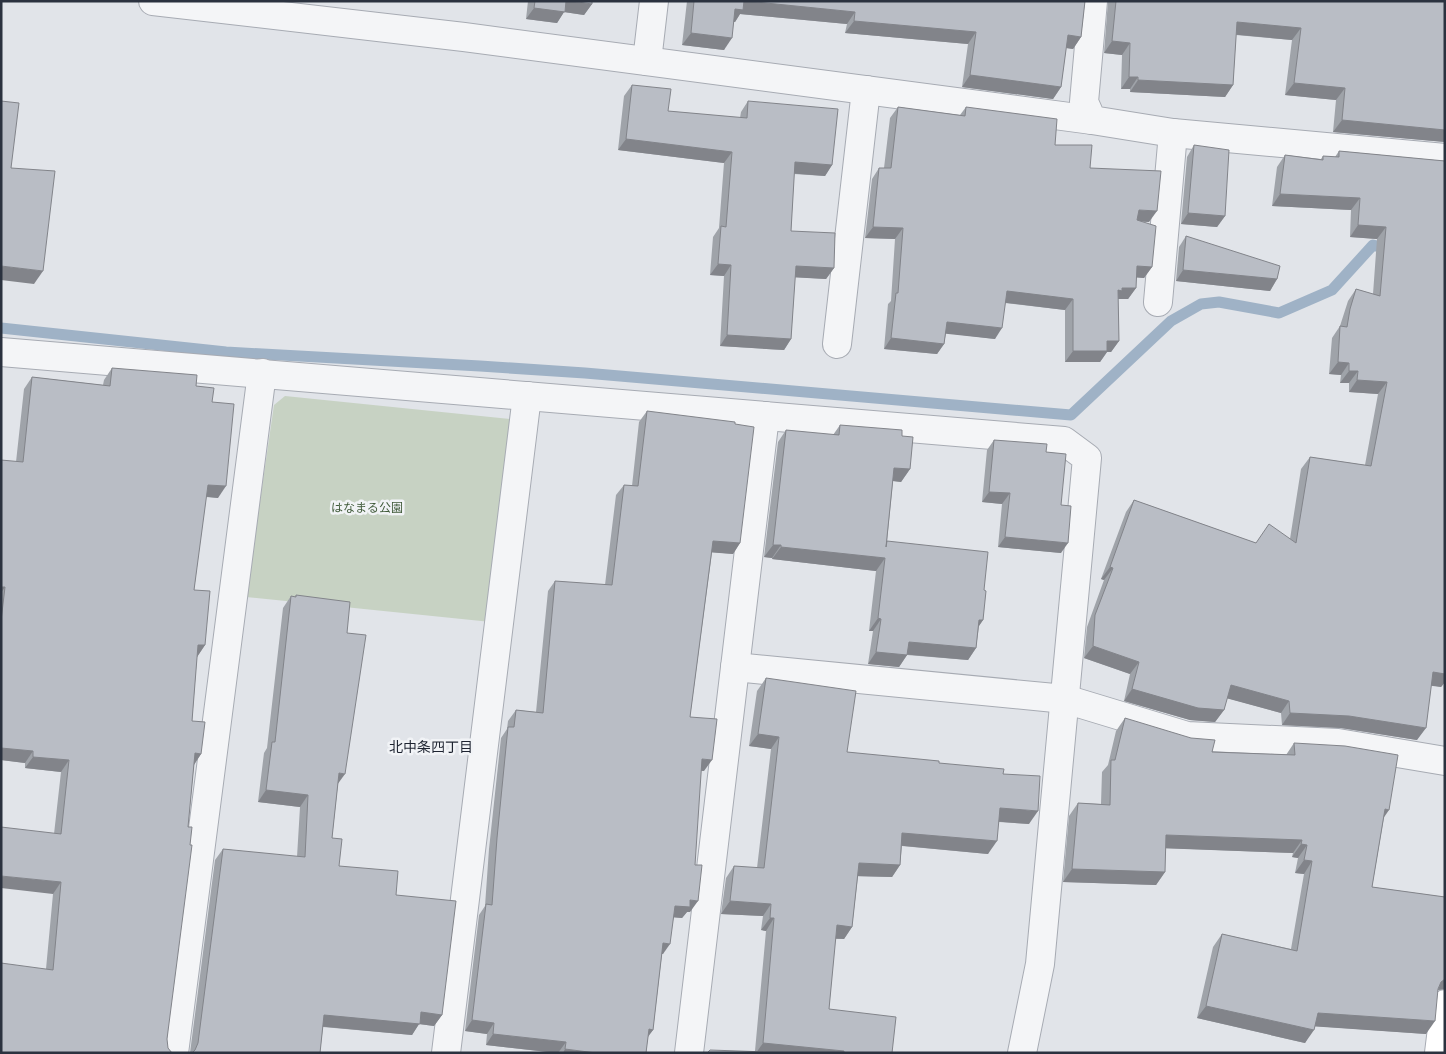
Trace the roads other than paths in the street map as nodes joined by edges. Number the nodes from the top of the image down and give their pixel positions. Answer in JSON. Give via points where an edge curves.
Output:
{"nodes":[{"id":1,"x":153,"y":1,"type":"edge"},
{"id":2,"x":654,"y":1,"type":"edge"},
{"id":3,"x":1093,"y":1,"type":"edge"},
{"id":4,"x":647,"y":61,"type":"junction"},
{"id":5,"x":866,"y":90,"type":"junction"},
{"id":6,"x":1092,"y":120,"type":"junction"},
{"id":7,"x":1174,"y":132,"type":"junction"},
{"id":8,"x":1445,"y":158,"type":"edge"},
{"id":9,"x":1158,"y":302,"type":"dead end"},
{"id":10,"x":837,"y":344,"type":"dead end"},
{"id":11,"x":1,"y":352,"type":"edge"},
{"id":12,"x":262,"y":373,"type":"junction"},
{"id":13,"x":526,"y":396,"type":"junction"},
{"id":14,"x":765,"y":416,"type":"junction"},
{"id":15,"x":735,"y":666,"type":"junction"},
{"id":16,"x":1065,"y":698,"type":"junction"},
{"id":17,"x":1445,"y":761,"type":"edge"},
{"id":18,"x":1445,"y":1004,"type":"edge"},
{"id":19,"x":174,"y":1053,"type":"edge"},
{"id":20,"x":446,"y":1053,"type":"edge"},
{"id":21,"x":689,"y":1053,"type":"edge"},
{"id":22,"x":1022,"y":1053,"type":"edge"},
{"id":23,"x":1439,"y":1053,"type":"edge"}],
"edges":[{"from":1,"to":4,"type":"street","via":[[464,36]]},
{"from":2,"to":4,"type":"street"},
{"from":3,"to":6,"type":"street","via":[[1084,102]]},
{"from":4,"to":5,"type":"street"},
{"from":5,"to":6,"type":"street"},
{"from":5,"to":10,"type":"street"},
{"from":6,"to":7,"type":"street"},
{"from":7,"to":8,"type":"street"},
{"from":7,"to":9,"type":"street"},
{"from":11,"to":12,"type":"street"},
{"from":12,"to":13,"type":"street"},
{"from":12,"to":19,"type":"street"},
{"from":13,"to":14,"type":"street"},
{"from":13,"to":20,"type":"street"},
{"from":14,"to":15,"type":"street"},
{"from":14,"to":16,"type":"street","via":[[1064,441],[1087,458]]},
{"from":15,"to":16,"type":"street"},
{"from":15,"to":21,"type":"street"},
{"from":16,"to":17,"type":"street","via":[[1187,736],[1338,743]]},
{"from":16,"to":22,"type":"street","via":[[1040,964]]},
{"from":18,"to":23,"type":"street"}]}
